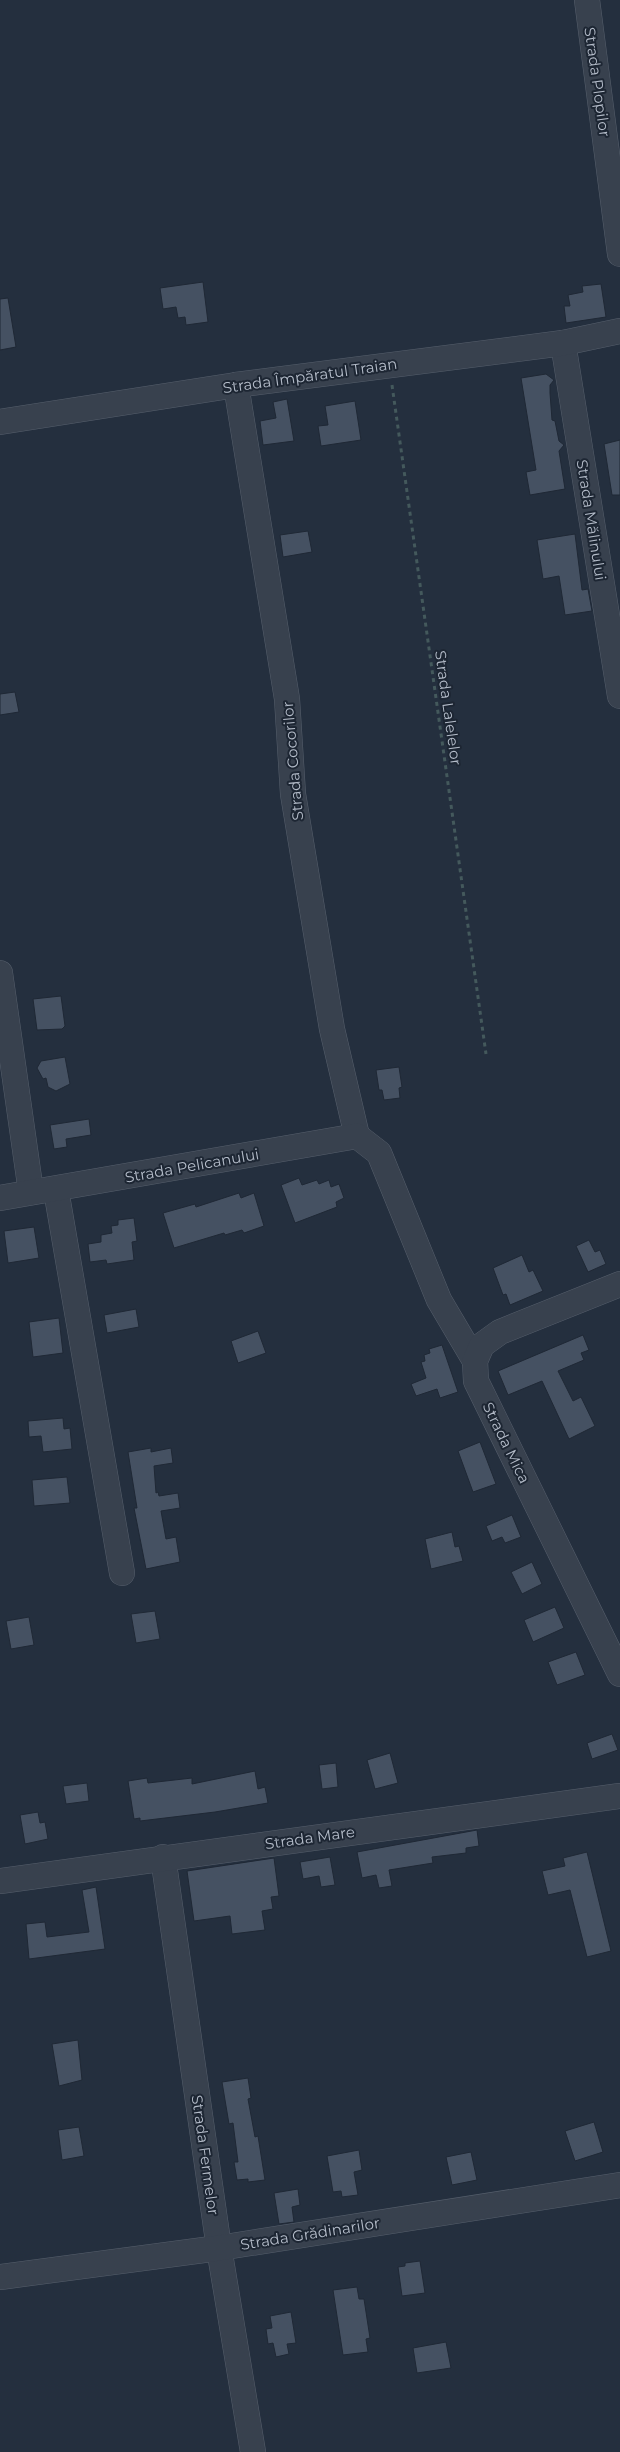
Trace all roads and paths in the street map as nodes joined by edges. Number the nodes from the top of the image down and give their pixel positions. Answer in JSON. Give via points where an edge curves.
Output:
{"nodes":[{"id":1,"x":587,"y":0,"type":"edge"},
{"id":2,"x":620,"y":254,"type":"edge"},
{"id":3,"x":620,"y":331,"type":"edge"},
{"id":4,"x":562,"y":343,"type":"junction"},
{"id":5,"x":389,"y":365,"type":"junction"},
{"id":6,"x":236,"y":385,"type":"junction"},
{"id":7,"x":0,"y":422,"type":"edge"},
{"id":8,"x":620,"y":696,"type":"edge"},
{"id":9,"x":0,"y":973,"type":"edge"},
{"id":10,"x":486,"y":1054,"type":"dead end"},
{"id":11,"x":357,"y":1136,"type":"junction"},
{"id":12,"x":56,"y":1190,"type":"junction"},
{"id":13,"x":32,"y":1192,"type":"junction"},
{"id":14,"x":0,"y":1198,"type":"edge"},
{"id":15,"x":620,"y":1284,"type":"edge"},
{"id":16,"x":475,"y":1361,"type":"junction"},
{"id":17,"x":122,"y":1573,"type":"dead end"},
{"id":18,"x":620,"y":1674,"type":"edge"},
{"id":19,"x":620,"y":1796,"type":"edge"},
{"id":20,"x":163,"y":1857,"type":"junction"},
{"id":21,"x":0,"y":1881,"type":"edge"},
{"id":22,"x":620,"y":2185,"type":"edge"},
{"id":23,"x":218,"y":2248,"type":"junction"},
{"id":24,"x":0,"y":2277,"type":"edge"},
{"id":25,"x":253,"y":2452,"type":"edge"}],
"edges":[{"from":1,"to":2,"type":"street","name":"Strada Plopilor"},
{"from":3,"to":4,"type":"street","name":"Strada Împăratul Traian"},
{"from":4,"to":5,"type":"street","name":"Strada Împăratul Traian"},
{"from":4,"to":8,"type":"street","name":"Strada Mălinului"},
{"from":5,"to":6,"type":"street","name":"Strada Împăratul Traian"},
{"from":5,"to":10,"type":"path","name":"Strada Lalelelor"},
{"from":6,"to":7,"type":"street","name":"Strada Împăratul Traian"},
{"from":6,"to":11,"type":"street","name":"Strada Cocorilor","via":[[287,699],[293,794],[332,1029]]},
{"from":9,"to":13,"type":"street"},
{"from":11,"to":12,"type":"street","name":"Strada Pelicanului"},
{"from":11,"to":16,"type":"street","via":[[379,1153],[440,1300]]},
{"from":12,"to":13,"type":"street","name":"Strada Pelicanului"},
{"from":12,"to":17,"type":"street"},
{"from":13,"to":14,"type":"street","name":"Strada Pelicanului"},
{"from":15,"to":16,"type":"street","via":[[500,1332],[482,1345]]},
{"from":16,"to":18,"type":"street","name":"Strada Mica","via":[[476,1381]]},
{"from":19,"to":20,"type":"street","name":"Strada Mare"},
{"from":20,"to":21,"type":"street","name":"Strada Mare"},
{"from":20,"to":23,"type":"street","name":"Strada Fermelor"},
{"from":22,"to":23,"type":"street","name":"Strada Grădinarilor"},
{"from":23,"to":24,"type":"street","name":"Strada Grădinarilor"},
{"from":23,"to":25,"type":"street","name":"Strada Fermelor"}]}
